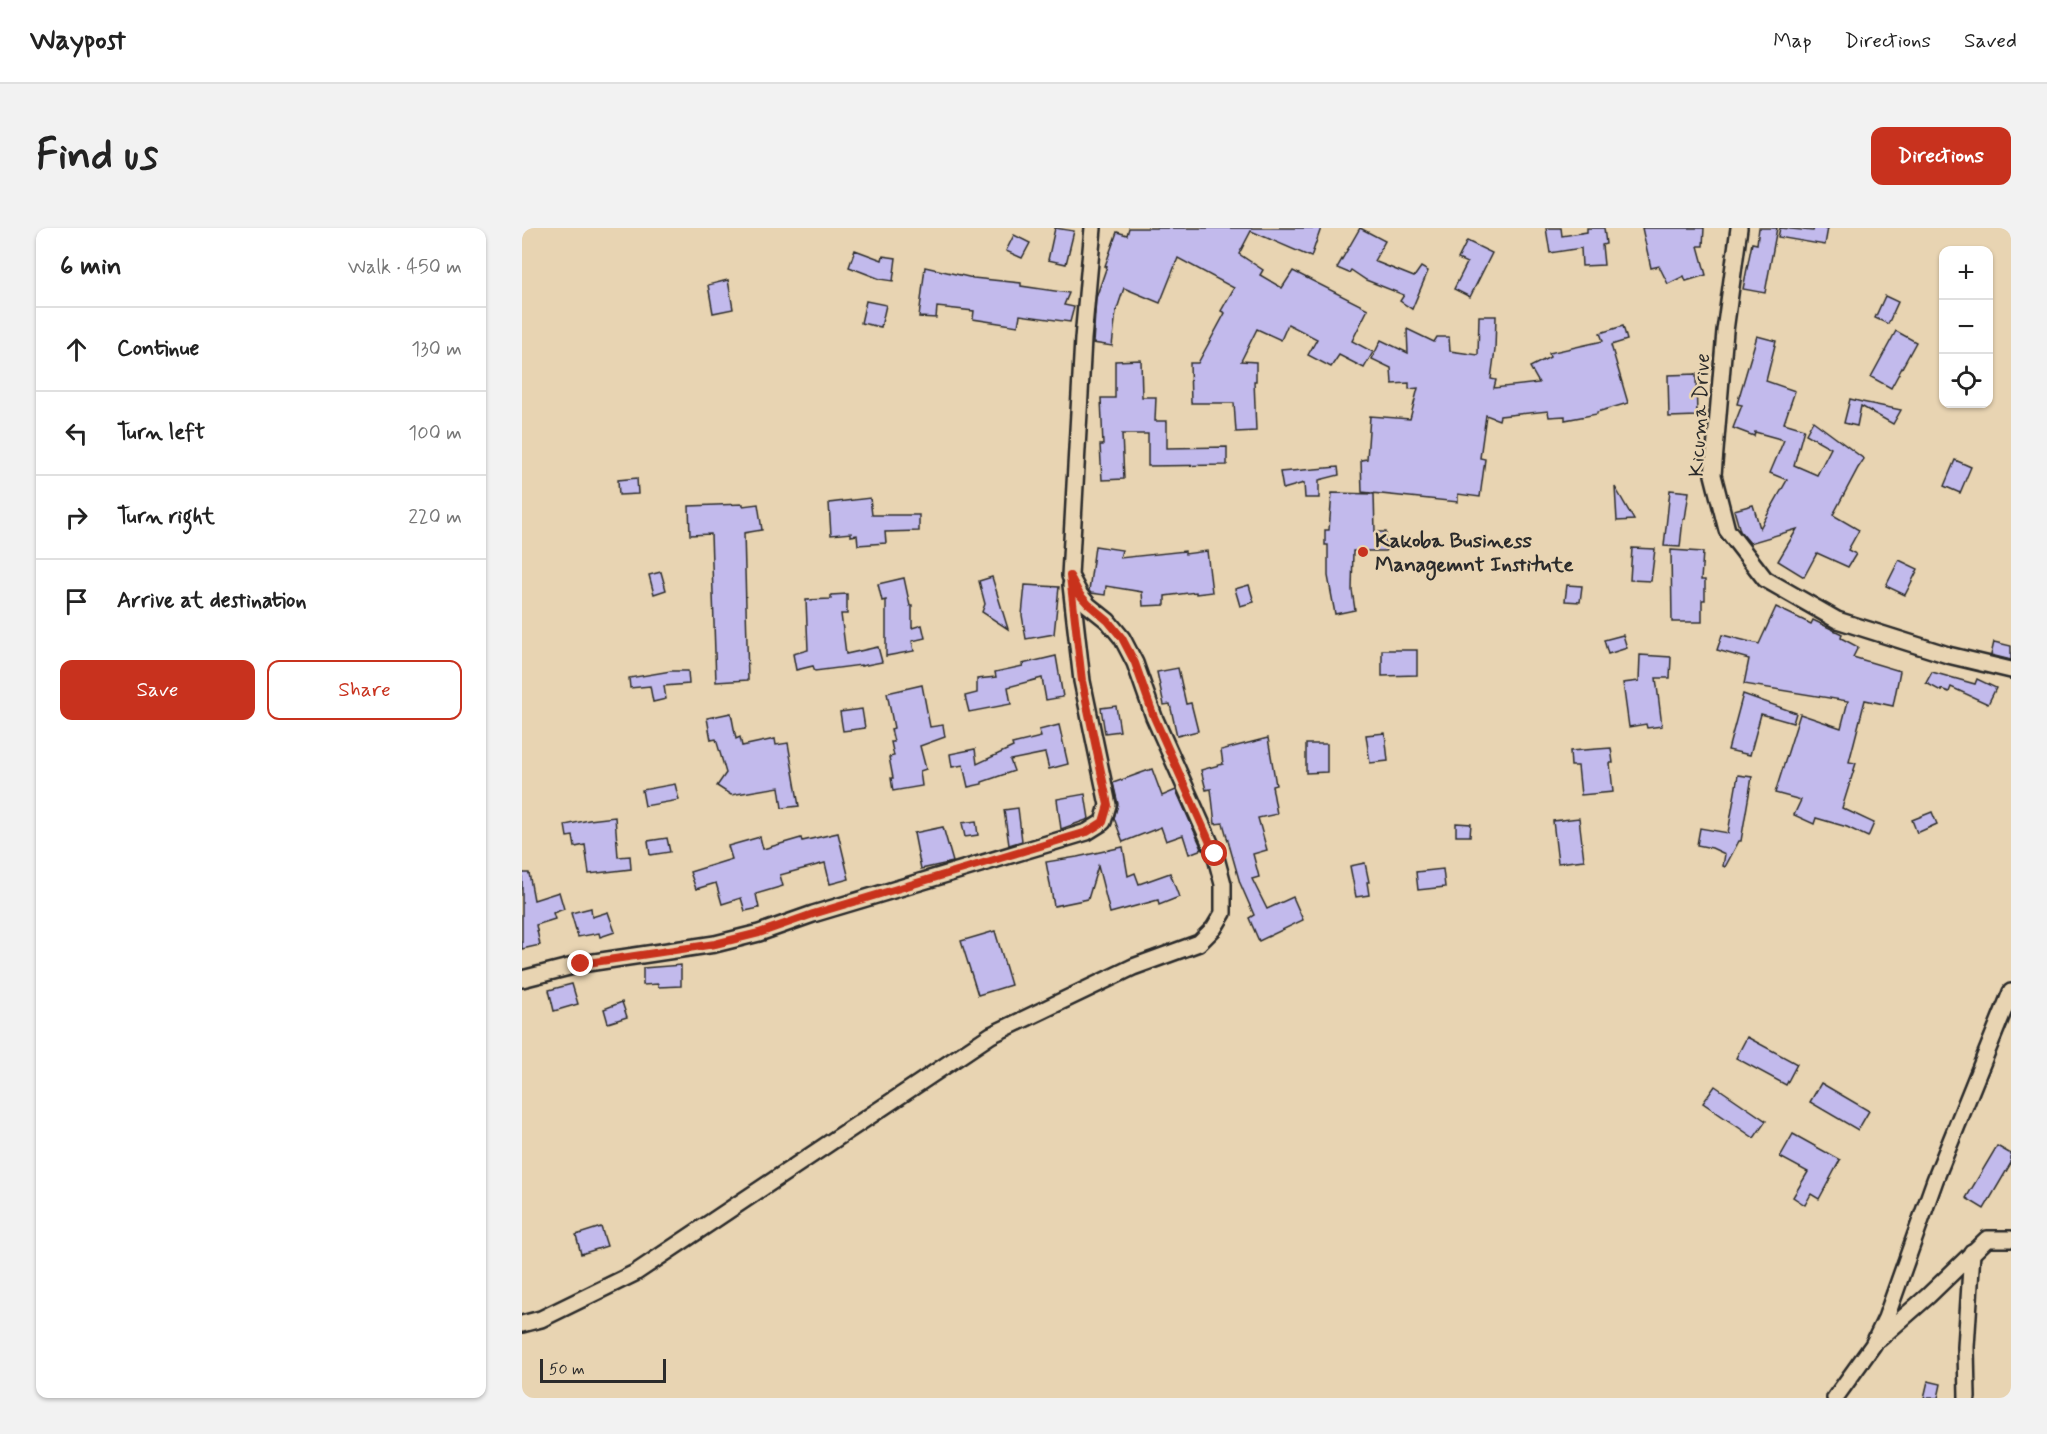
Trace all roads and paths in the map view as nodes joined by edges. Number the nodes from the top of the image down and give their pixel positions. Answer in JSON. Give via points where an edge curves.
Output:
{"nodes":[{"id":1,"x":1093,"y":228,"type":"edge"},
{"id":2,"x":1739,"y":228,"type":"edge"},
{"id":3,"x":1070,"y":576,"type":"junction"},
{"id":4,"x":2011,"y":670,"type":"edge"},
{"id":5,"x":522,"y":979,"type":"edge"},
{"id":6,"x":2011,"y":992,"type":"edge"},
{"id":7,"x":2011,"y":1239,"type":"edge"},
{"id":8,"x":1972,"y":1252,"type":"junction"},
{"id":9,"x":522,"y":1324,"type":"edge"},
{"id":10,"x":1873,"y":1345,"type":"junction"},
{"id":11,"x":1835,"y":1398,"type":"edge"},
{"id":12,"x":1967,"y":1398,"type":"edge"}],
"edges":[{"from":1,"to":3,"type":"street"},
{"from":2,"to":4,"type":"street","name":"Kicuma Drive","via":[[1725,331],[1713,475],[1727,530],[1765,579],[1837,621]]},
{"from":3,"to":5,"type":"street","via":[[1082,681],[1108,805],[1103,822],[1087,832],[759,933],[715,944],[581,964]]},
{"from":3,"to":9,"type":"street","via":[[1084,600],[1122,638],[1215,854],[1223,884],[1223,913],[1214,928],[1198,943],[1133,967],[991,1035],[635,1273],[541,1319]]},
{"from":6,"to":10,"type":"street"},
{"from":7,"to":8,"type":"street","via":[[1987,1239]]},
{"from":8,"to":10,"type":"street"},
{"from":8,"to":12,"type":"street"},
{"from":10,"to":11,"type":"street"}]}
